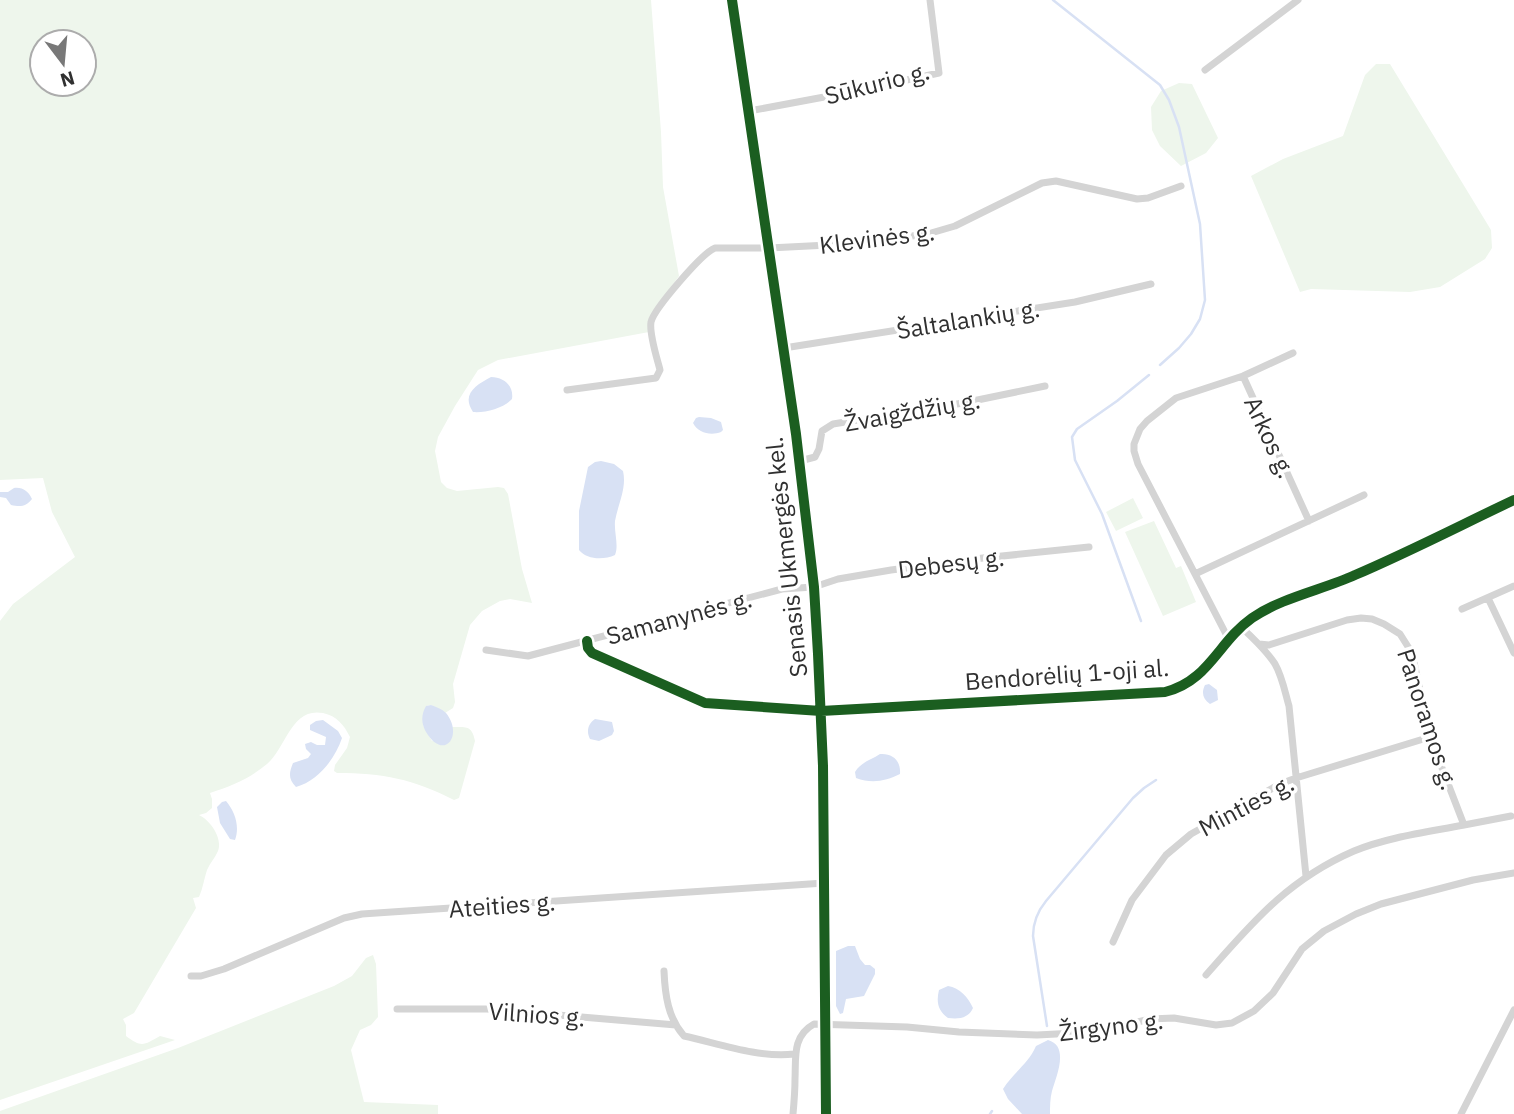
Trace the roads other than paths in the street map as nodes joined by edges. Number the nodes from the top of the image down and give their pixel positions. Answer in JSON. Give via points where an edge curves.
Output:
{"nodes":[{"id":1,"x":732,"y":0,"type":"edge"},
{"id":2,"x":930,"y":0,"type":"edge"},
{"id":3,"x":1298,"y":0,"type":"edge"},
{"id":4,"x":1205,"y":70,"type":"dead end"},
{"id":5,"x":749,"y":111,"type":"junction"},
{"id":6,"x":1181,"y":186,"type":"dead end"},
{"id":7,"x":769,"y":248,"type":"junction"},
{"id":8,"x":1151,"y":284,"type":"dead end"},
{"id":9,"x":784,"y":348,"type":"junction"},
{"id":10,"x":1293,"y":353,"type":"dead end"},
{"id":11,"x":1242,"y":376,"type":"junction"},
{"id":12,"x":1045,"y":386,"type":"dead end"},
{"id":13,"x":567,"y":390,"type":"dead end"},
{"id":14,"x":800,"y":461,"type":"junction"},
{"id":15,"x":1364,"y":495,"type":"dead end"},
{"id":16,"x":1514,"y":500,"type":"edge"},
{"id":17,"x":1309,"y":521,"type":"junction"},
{"id":18,"x":1089,"y":547,"type":"dead end"},
{"id":19,"x":1195,"y":574,"type":"junction"},
{"id":20,"x":1514,"y":586,"type":"edge"},
{"id":21,"x":814,"y":587,"type":"junction"},
{"id":22,"x":1488,"y":598,"type":"junction"},
{"id":23,"x":1462,"y":609,"type":"dead end"},
{"id":24,"x":1241,"y":626,"type":"junction"},
{"id":25,"x":1228,"y":638,"type":"junction"},
{"id":26,"x":587,"y":641,"type":"junction"},
{"id":27,"x":1259,"y":644,"type":"junction"},
{"id":28,"x":486,"y":650,"type":"dead end"},
{"id":29,"x":1514,"y":653,"type":"edge"},
{"id":30,"x":821,"y":711,"type":"junction"},
{"id":31,"x":1430,"y":737,"type":"junction"},
{"id":32,"x":1296,"y":778,"type":"junction"},
{"id":33,"x":1511,"y":816,"type":"dead end"},
{"id":34,"x":1464,"y":825,"type":"junction"},
{"id":35,"x":1514,"y":873,"type":"edge"},
{"id":36,"x":1306,"y":876,"type":"junction"},
{"id":37,"x":824,"y":883,"type":"junction"},
{"id":38,"x":1114,"y":942,"type":"dead end"},
{"id":39,"x":664,"y":971,"type":"dead end"},
{"id":40,"x":1206,"y":975,"type":"dead end"},
{"id":41,"x":191,"y":976,"type":"dead end"},
{"id":42,"x":397,"y":1009,"type":"dead end"},
{"id":43,"x":1514,"y":1010,"type":"edge"},
{"id":44,"x":825,"y":1024,"type":"junction"},
{"id":45,"x":676,"y":1025,"type":"junction"},
{"id":46,"x":794,"y":1054,"type":"junction"},
{"id":47,"x":793,"y":1114,"type":"edge"},
{"id":48,"x":826,"y":1114,"type":"edge"},
{"id":49,"x":1461,"y":1114,"type":"edge"}],
"edges":[{"from":1,"to":5,"type":"main road","name":"Senasis Ukmergės kel."},
{"from":2,"to":5,"type":"street","name":"Sūkurio g.","via":[[939,72]]},
{"from":3,"to":4,"type":"street"},
{"from":5,"to":7,"type":"main road","name":"Senasis Ukmergės kel."},
{"from":6,"to":7,"type":"street","name":"Klevinės g.","via":[[1137,199],[1049,181],[931,233],[868,243]]},
{"from":7,"to":9,"type":"main road","name":"Senasis Ukmergės kel."},
{"from":7,"to":13,"type":"street","name":"Klevinės g.","via":[[715,248],[689,271],[651,322],[660,370],[656,378]]},
{"from":8,"to":9,"type":"street","name":"Šaltalankių g.","via":[[1074,302]]},
{"from":9,"to":14,"type":"main road","name":"Senasis Ukmergės kel."},
{"from":10,"to":11,"type":"street"},
{"from":11,"to":17,"type":"street","name":"Arkos g."},
{"from":11,"to":19,"type":"street","name":"Arkos g.","via":[[1177,398],[1147,421],[1136,436],[1138,464]]},
{"from":12,"to":14,"type":"street","name":"Žvaigždžių g.","via":[[833,424],[822,431],[815,457]]},
{"from":14,"to":21,"type":"main road","name":"Senasis Ukmergės kel."},
{"from":15,"to":17,"type":"street"},
{"from":16,"to":24,"type":"street","name":"Bendorėlių 1-oji al.","via":[[1355,575],[1267,609]]},
{"from":17,"to":19,"type":"street"},
{"from":18,"to":21,"type":"street","name":"Debesų g.","via":[[891,570]]},
{"from":19,"to":25,"type":"street","name":"Arkos g."},
{"from":20,"to":22,"type":"street"},
{"from":21,"to":26,"type":"street","name":"Samanynės g.","via":[[782,589]]},
{"from":21,"to":30,"type":"main road","name":"Senasis Ukmergės kel."},
{"from":22,"to":23,"type":"street"},
{"from":22,"to":29,"type":"street"},
{"from":24,"to":25,"type":"street","name":"Bendorėlių 1-oji al."},
{"from":24,"to":27,"type":"street"},
{"from":25,"to":30,"type":"street","name":"Bendorėlių 1-oji al.","via":[[1195,678],[1165,692]]},
{"from":26,"to":28,"type":"street","name":"Samanynės g.","via":[[528,656]]},
{"from":26,"to":30,"type":"street","name":"Samanynės g.","via":[[592,653],[705,703]]},
{"from":27,"to":31,"type":"street","name":"Panoramos g.","via":[[1269,645],[1347,620],[1372,619],[1384,624],[1400,634],[1412,653]]},
{"from":27,"to":32,"type":"street","via":[[1283,684]]},
{"from":30,"to":37,"type":"main road","name":"Senasis Ukmergės kel."},
{"from":31,"to":32,"type":"street","name":"Minties g."},
{"from":31,"to":34,"type":"street","name":"Panoramos g."},
{"from":32,"to":36,"type":"street"},
{"from":32,"to":38,"type":"street","name":"Minties g.","via":[[1191,834],[1166,855],[1132,900]]},
{"from":33,"to":34,"type":"street","name":"Panoramos g."},
{"from":34,"to":36,"type":"street","name":"Panoramos g.","via":[[1377,843]]},
{"from":35,"to":44,"type":"street","name":"Žirgyno g.","via":[[1381,904],[1324,931],[1302,949],[1273,993],[1232,1023],[1150,1019],[1095,1032],[1037,1035]]},
{"from":36,"to":40,"type":"street","name":"Panoramos g.","via":[[1261,913]]},
{"from":37,"to":41,"type":"street","name":"Ateities g.","via":[[362,914],[224,969]]},
{"from":37,"to":44,"type":"main road","name":"Senasis Ukmergės kel."},
{"from":39,"to":45,"type":"street","via":[[670,1016]]},
{"from":42,"to":45,"type":"street","name":"Vilnios g.","via":[[487,1009]]},
{"from":43,"to":49,"type":"street"},
{"from":44,"to":46,"type":"street","via":[[807,1027]]},
{"from":44,"to":48,"type":"main road","name":"Senasis Ukmergės kel."},
{"from":45,"to":46,"type":"street","name":"Vilnios g.","via":[[684,1036],[764,1054]]},
{"from":46,"to":47,"type":"street"}]}
